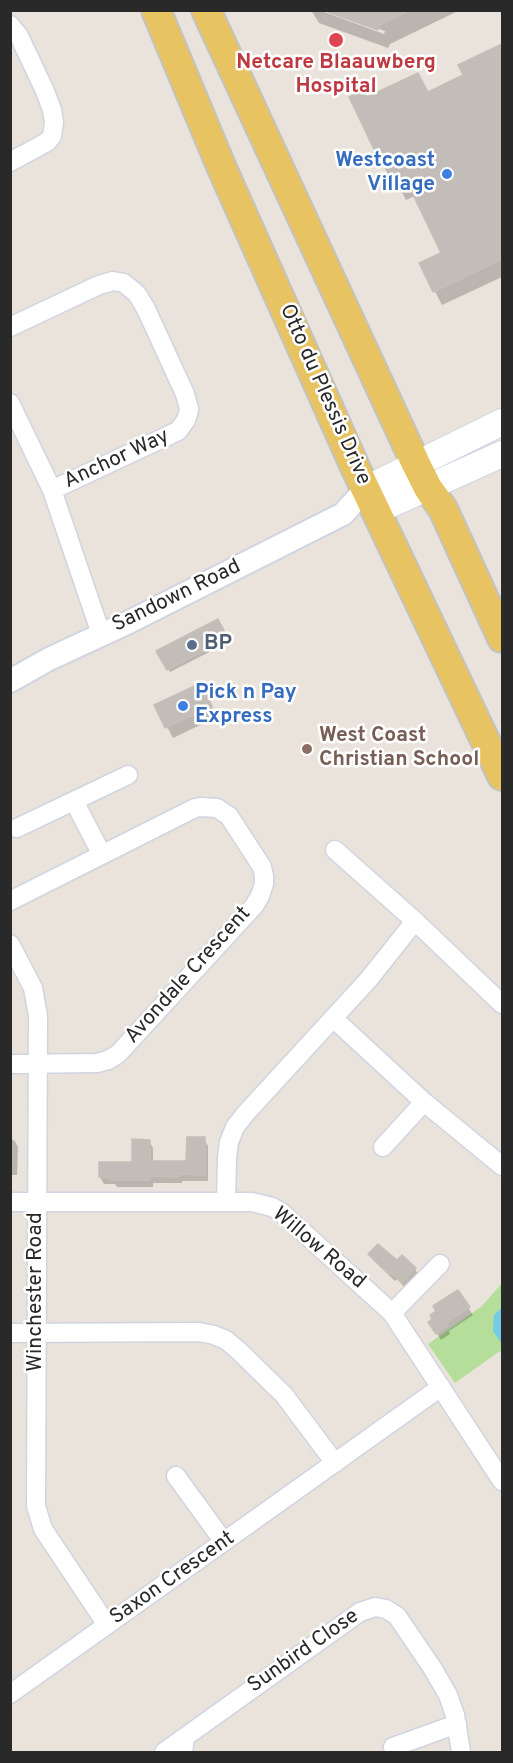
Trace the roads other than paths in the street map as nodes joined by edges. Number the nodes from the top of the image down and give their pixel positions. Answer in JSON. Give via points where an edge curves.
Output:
{"nodes":[{"id":1,"x":156,"y":10,"type":"edge"},
{"id":2,"x":206,"y":10,"type":"edge"},
{"id":3,"x":10,"y":25,"type":"edge"},
{"id":4,"x":10,"y":162,"type":"edge"},
{"id":5,"x":10,"y":327,"type":"edge"},
{"id":6,"x":10,"y":403,"type":"edge"},
{"id":7,"x":502,"y":423,"type":"edge"},
{"id":8,"x":502,"y":454,"type":"edge"},
{"id":9,"x":422,"y":476,"type":"junction"},
{"id":10,"x":52,"y":490,"type":"junction"},
{"id":11,"x":371,"y":500,"type":"junction"},
{"id":12,"x":100,"y":634,"type":"junction"},
{"id":13,"x":502,"y":638,"type":"edge"},
{"id":14,"x":10,"y":681,"type":"edge"},
{"id":15,"x":128,"y":775,"type":"dead end"},
{"id":16,"x":502,"y":776,"type":"edge"},
{"id":17,"x":74,"y":801,"type":"junction"},
{"id":18,"x":17,"y":828,"type":"dead end"},
{"id":19,"x":335,"y":850,"type":"dead end"},
{"id":20,"x":102,"y":855,"type":"junction"},
{"id":21,"x":10,"y":901,"type":"edge"},
{"id":22,"x":416,"y":921,"type":"junction"},
{"id":23,"x":10,"y":944,"type":"edge"},
{"id":24,"x":502,"y":1004,"type":"edge"},
{"id":25,"x":333,"y":1018,"type":"junction"},
{"id":26,"x":10,"y":1064,"type":"edge"},
{"id":27,"x":38,"y":1065,"type":"junction"},
{"id":28,"x":424,"y":1102,"type":"junction"},
{"id":29,"x":383,"y":1148,"type":"dead end"},
{"id":30,"x":502,"y":1166,"type":"edge"},
{"id":31,"x":10,"y":1202,"type":"edge"},
{"id":32,"x":36,"y":1202,"type":"junction"},
{"id":33,"x":226,"y":1202,"type":"junction"},
{"id":34,"x":440,"y":1264,"type":"dead end"},
{"id":35,"x":392,"y":1313,"type":"junction"},
{"id":36,"x":10,"y":1333,"type":"edge"},
{"id":37,"x":38,"y":1333,"type":"junction"},
{"id":38,"x":441,"y":1387,"type":"junction"},
{"id":39,"x":335,"y":1463,"type":"junction"},
{"id":40,"x":176,"y":1476,"type":"dead end"},
{"id":41,"x":502,"y":1481,"type":"edge"},
{"id":42,"x":224,"y":1542,"type":"junction"},
{"id":43,"x":107,"y":1625,"type":"junction"},
{"id":44,"x":10,"y":1694,"type":"edge"},
{"id":45,"x":457,"y":1724,"type":"junction"},
{"id":46,"x":184,"y":1745,"type":"edge"},
{"id":47,"x":393,"y":1747,"type":"dead end"},
{"id":48,"x":164,"y":1752,"type":"edge"},
{"id":49,"x":461,"y":1752,"type":"edge"}],
"edges":[{"from":1,"to":11,"type":"main road","name":"Otto du Plessis Drive","via":[[221,166]]},
{"from":2,"to":9,"type":"main road"},
{"from":3,"to":4,"type":"street","via":[[45,91],[54,122],[47,142]]},
{"from":5,"to":10,"type":"street","name":"Anchor Way","via":[[99,285],[124,283],[146,309],[186,394],[188,414],[178,431]]},
{"from":6,"to":10,"type":"street","name":"Anchor Way"},
{"from":7,"to":9,"type":"main road","name":"Sandown Road"},
{"from":8,"to":9,"type":"main road","name":"Sandown Road"},
{"from":9,"to":11,"type":"main road","name":"Sandown Road"},
{"from":9,"to":13,"type":"main road","via":[[442,509]]},
{"from":10,"to":12,"type":"street","name":"Anchor Way"},
{"from":11,"to":12,"type":"street","name":"Sandown Road"},
{"from":11,"to":16,"type":"main road","name":"Otto du Plessis Drive"},
{"from":12,"to":14,"type":"street","name":"Sandown Road"},
{"from":15,"to":17,"type":"street"},
{"from":17,"to":18,"type":"street"},
{"from":17,"to":20,"type":"street"},
{"from":19,"to":22,"type":"street"},
{"from":20,"to":21,"type":"street","name":"Avondale Crescent"},
{"from":20,"to":27,"type":"street","name":"Avondale Crescent","via":[[195,808],[210,807],[229,816],[262,867],[264,884],[254,906],[118,1054],[97,1063]]},
{"from":22,"to":24,"type":"street"},
{"from":22,"to":25,"type":"street"},
{"from":23,"to":27,"type":"street","name":"Winchester Road","via":[[35,995]]},
{"from":25,"to":28,"type":"street"},
{"from":25,"to":33,"type":"street","via":[[235,1127],[227,1158]]},
{"from":26,"to":27,"type":"street","name":"Avondale Crescent"},
{"from":27,"to":32,"type":"street","name":"Winchester Road"},
{"from":28,"to":29,"type":"street"},
{"from":28,"to":30,"type":"street"},
{"from":31,"to":32,"type":"street","name":"Willow Road"},
{"from":32,"to":33,"type":"street","name":"Willow Road"},
{"from":32,"to":37,"type":"street","name":"Winchester Road"},
{"from":33,"to":35,"type":"street","name":"Willow Road","via":[[262,1204],[281,1212]]},
{"from":34,"to":35,"type":"street"},
{"from":35,"to":38,"type":"street","name":"Willow Road"},
{"from":36,"to":37,"type":"street"},
{"from":37,"to":39,"type":"street","via":[[199,1332],[226,1340],[284,1395]]},
{"from":37,"to":43,"type":"street","name":"Winchester Road","via":[[37,1514]]},
{"from":38,"to":39,"type":"street","name":"Saxon Crescent"},
{"from":38,"to":41,"type":"street","name":"Willow Road"},
{"from":39,"to":42,"type":"street","name":"Saxon Crescent"},
{"from":40,"to":42,"type":"street"},
{"from":42,"to":43,"type":"street","name":"Saxon Crescent"},
{"from":43,"to":44,"type":"street","name":"Saxon Crescent"},
{"from":45,"to":46,"type":"street","name":"Sunbird Close","via":[[448,1695],[397,1616],[375,1607],[360,1612]]},
{"from":45,"to":47,"type":"street"},
{"from":45,"to":49,"type":"street","name":"Sunbird Close"},
{"from":46,"to":48,"type":"street"}]}
